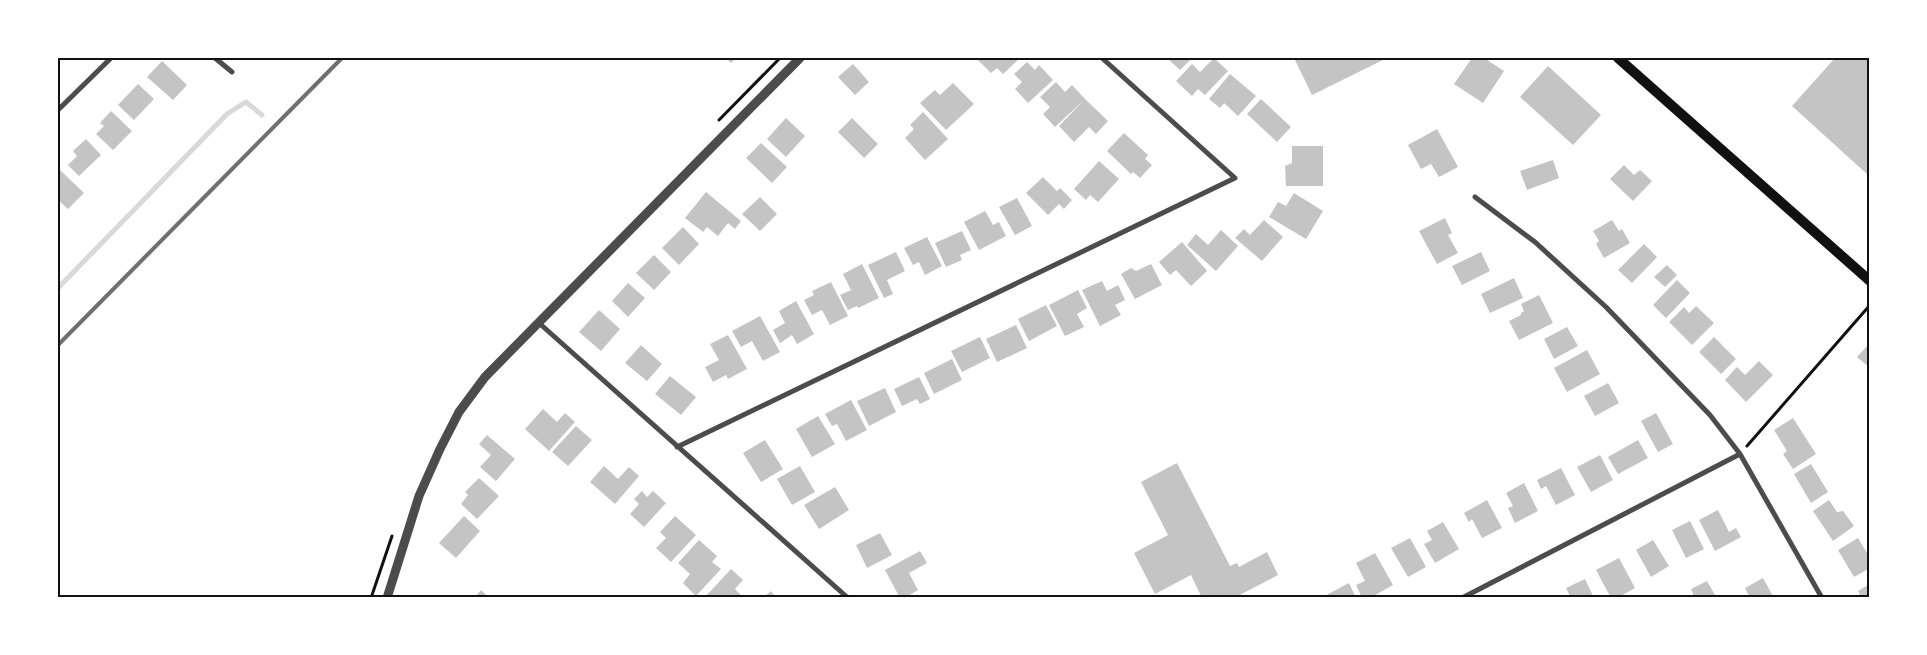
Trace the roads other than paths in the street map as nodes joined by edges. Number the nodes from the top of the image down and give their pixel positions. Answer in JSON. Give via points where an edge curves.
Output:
{"nodes":[{"id":1,"x":111,"y":58,"type":"edge"},
{"id":2,"x":215,"y":58,"type":"edge"},
{"id":3,"x":800,"y":58,"type":"edge"},
{"id":4,"x":1104,"y":58,"type":"edge"},
{"id":5,"x":1618,"y":58,"type":"edge"},
{"id":6,"x":232,"y":72,"type":"dead end"},
{"id":7,"x":58,"y":110,"type":"edge"},
{"id":8,"x":1475,"y":196,"type":"dead end"},
{"id":9,"x":1870,"y":281,"type":"edge"},
{"id":10,"x":539,"y":323,"type":"junction"},
{"id":11,"x":678,"y":447,"type":"junction"},
{"id":12,"x":1740,"y":454,"type":"junction"},
{"id":13,"x":387,"y":598,"type":"edge"},
{"id":14,"x":848,"y":598,"type":"edge"},
{"id":15,"x":1462,"y":598,"type":"edge"},
{"id":16,"x":1822,"y":598,"type":"edge"}],
"edges":[{"from":1,"to":7,"type":"street"},
{"from":2,"to":6,"type":"street"},
{"from":3,"to":10,"type":"street"},
{"from":4,"to":11,"type":"street","via":[[1235,178]]},
{"from":5,"to":9,"type":"main road"},
{"from":8,"to":12,"type":"street","via":[[1535,242],[1606,307],[1710,415]]},
{"from":10,"to":11,"type":"street"},
{"from":10,"to":13,"type":"street","via":[[485,377],[460,412],[419,496]]},
{"from":11,"to":14,"type":"street"},
{"from":12,"to":15,"type":"street"},
{"from":12,"to":16,"type":"street"}]}
